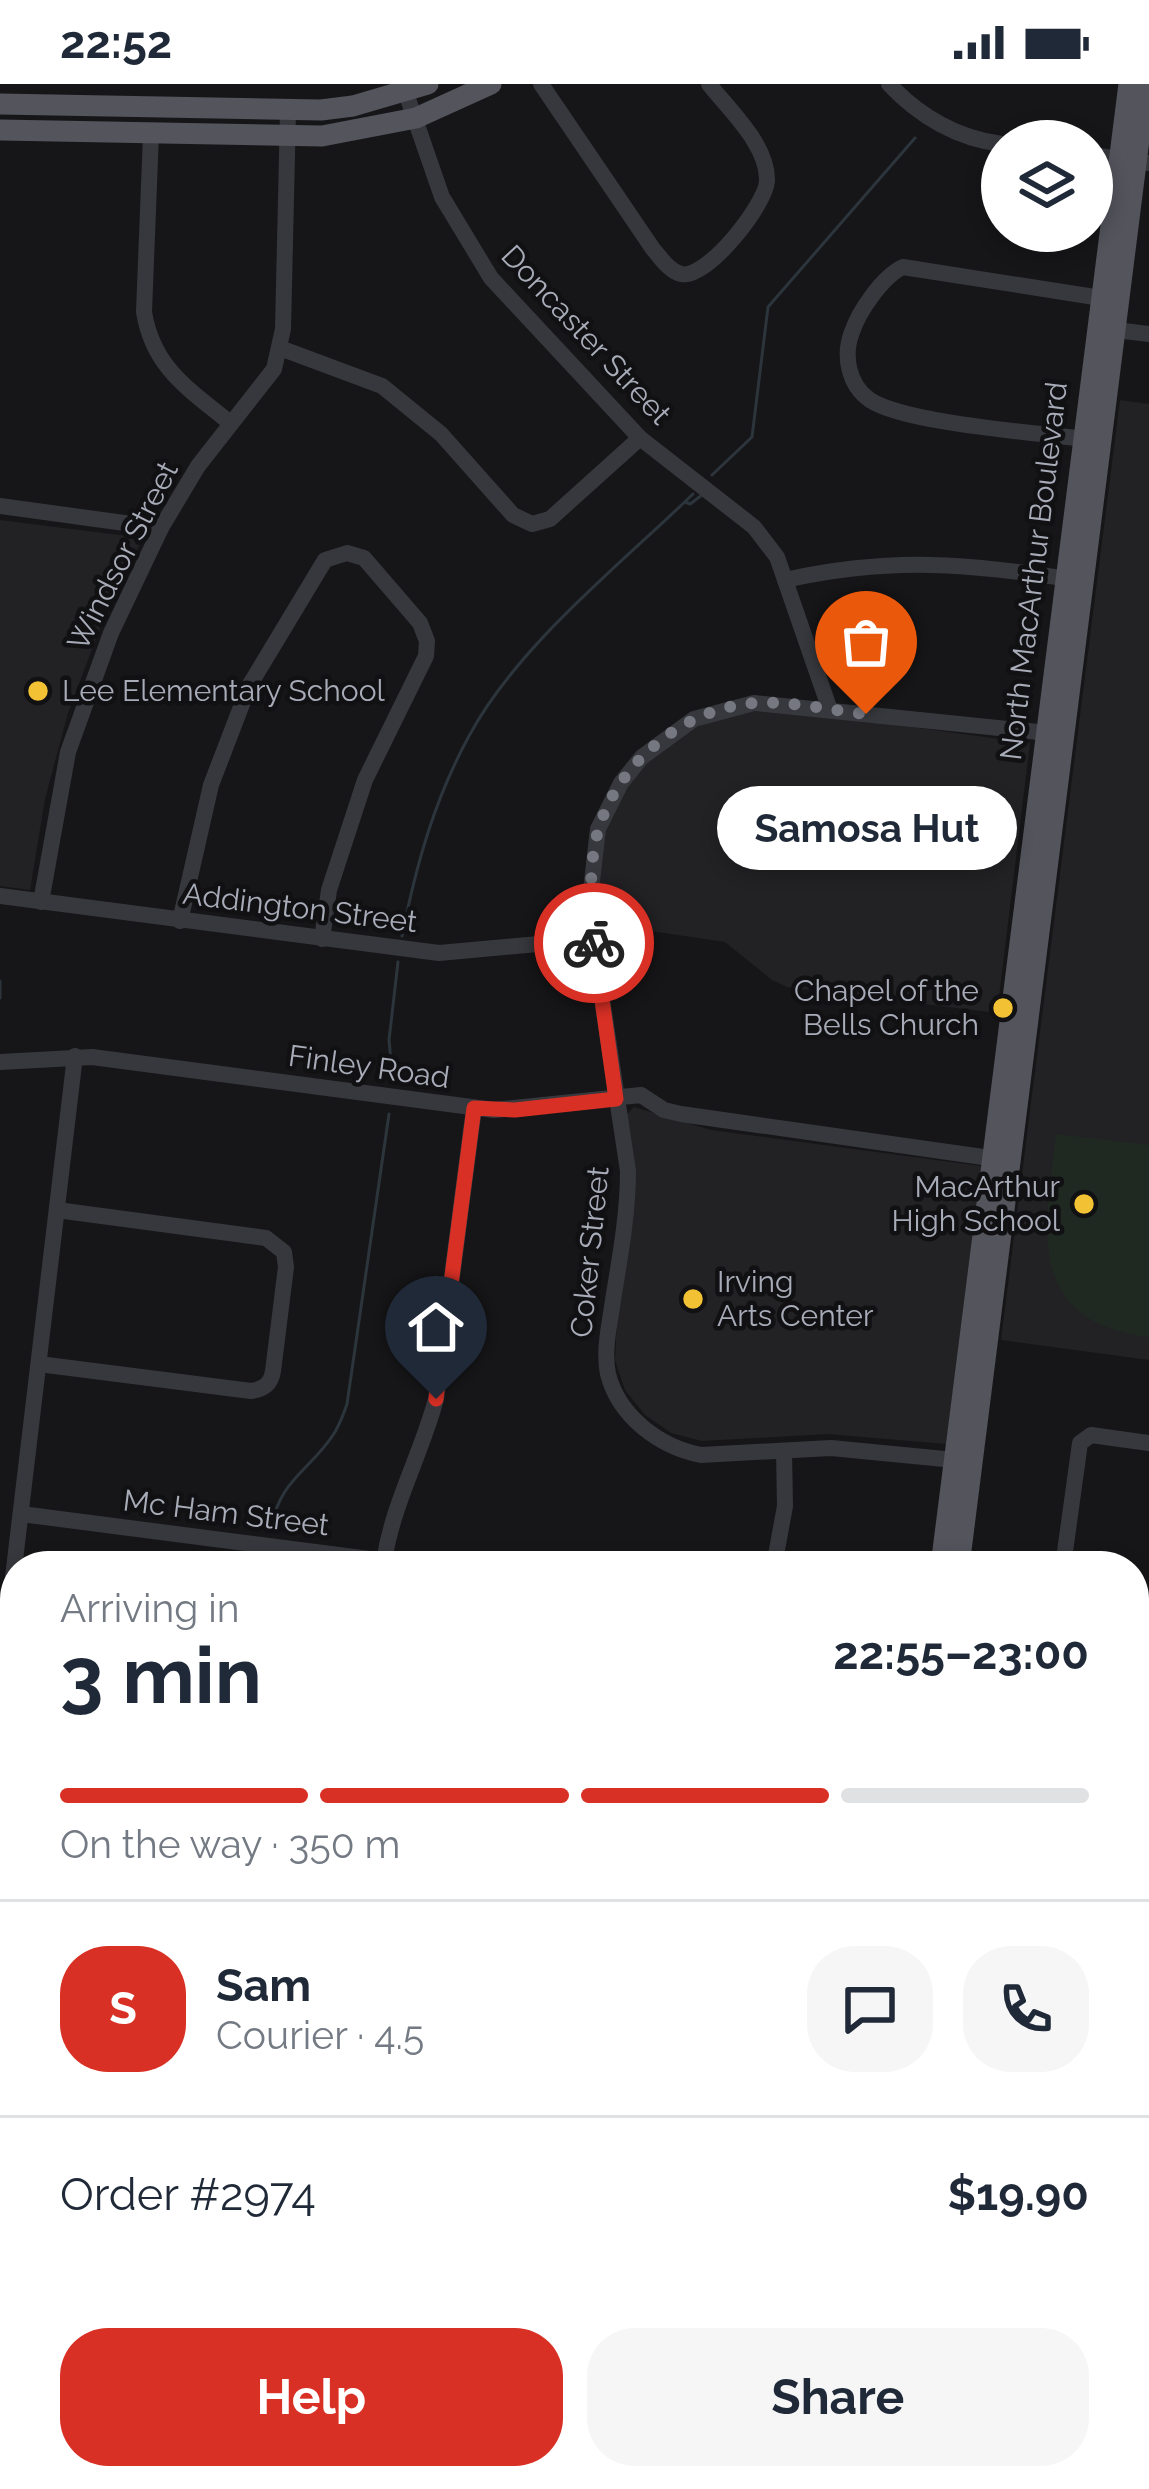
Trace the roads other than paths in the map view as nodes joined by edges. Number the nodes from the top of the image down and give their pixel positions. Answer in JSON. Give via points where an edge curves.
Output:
{"nodes":[{"id":1,"x":491,"y":84,"type":"edge"},
{"id":2,"x":541,"y":84,"type":"edge"},
{"id":3,"x":710,"y":84,"type":"edge"},
{"id":4,"x":889,"y":84,"type":"edge"},
{"id":5,"x":1129,"y":84,"type":"edge"},
{"id":6,"x":1147,"y":84,"type":"edge"},
{"id":7,"x":417,"y":88,"type":"edge"},
{"id":8,"x":0,"y":104,"type":"edge"},
{"id":9,"x":288,"y":111,"type":"junction"},
{"id":10,"x":416,"y":118,"type":"junction"},
{"id":11,"x":0,"y":130,"type":"edge"},
{"id":12,"x":151,"y":134,"type":"junction"},
{"id":13,"x":289,"y":136,"type":"junction"},
{"id":14,"x":981,"y":141,"type":"edge"},
{"id":15,"x":1135,"y":160,"type":"edge"},
{"id":16,"x":1101,"y":298,"type":"junction"},
{"id":17,"x":1106,"y":329,"type":"junction"},
{"id":18,"x":1149,"y":334,"type":"edge"},
{"id":19,"x":280,"y":348,"type":"junction"},
{"id":20,"x":230,"y":423,"type":"junction"},
{"id":21,"x":640,"y":437,"type":"junction"},
{"id":22,"x":1091,"y":440,"type":"junction"},
{"id":23,"x":0,"y":506,"type":"edge"},
{"id":24,"x":161,"y":528,"type":"junction"},
{"id":25,"x":784,"y":580,"type":"junction"},
{"id":26,"x":1074,"y":580,"type":"junction"},
{"id":27,"x":830,"y":710,"type":"junction"},
{"id":28,"x":1054,"y":734,"type":"junction"},
{"id":29,"x":0,"y":896,"type":"edge"},
{"id":30,"x":41,"y":902,"type":"junction"},
{"id":31,"x":180,"y":920,"type":"junction"},
{"id":32,"x":322,"y":939,"type":"junction"},
{"id":33,"x":593,"y":939,"type":"junction"},
{"id":34,"x":75,"y":1056,"type":"junction"},
{"id":35,"x":0,"y":1062,"type":"edge"},
{"id":36,"x":616,"y":1099,"type":"junction"},
{"id":37,"x":474,"y":1108,"type":"junction"},
{"id":38,"x":1001,"y":1160,"type":"junction"},
{"id":39,"x":57,"y":1210,"type":"junction"},
{"id":40,"x":39,"y":1364,"type":"junction"},
{"id":41,"x":1149,"y":1443,"type":"edge"},
{"id":42,"x":784,"y":1451,"type":"junction"},
{"id":43,"x":963,"y":1461,"type":"junction"},
{"id":44,"x":21,"y":1514,"type":"junction"},
{"id":45,"x":16,"y":1551,"type":"edge"},
{"id":46,"x":307,"y":1551,"type":"edge"},
{"id":47,"x":386,"y":1551,"type":"edge"},
{"id":48,"x":777,"y":1551,"type":"edge"},
{"id":49,"x":943,"y":1551,"type":"edge"},
{"id":50,"x":960,"y":1551,"type":"edge"},
{"id":51,"x":1065,"y":1551,"type":"edge"}],
"edges":[{"from":1,"to":10,"type":"main road"},
{"from":2,"to":3,"type":"street","via":[[653,249],[680,274],[714,261],[767,183],[761,152]]},
{"from":4,"to":14,"type":"street","via":[[909,106]]},
{"from":5,"to":15,"type":"main road","name":"North MacArthur Boulevard"},
{"from":6,"to":15,"type":"main road","name":"North MacArthur Boulevard"},
{"from":7,"to":9,"type":"main road","via":[[352,106]]},
{"from":7,"to":10,"type":"street","name":"Doncaster Street"},
{"from":8,"to":9,"type":"main road"},
{"from":9,"to":13,"type":"street","name":"Windsor Street"},
{"from":10,"to":13,"type":"main road"},
{"from":10,"to":21,"type":"street","name":"Doncaster Street","via":[[442,197],[490,278]]},
{"from":11,"to":12,"type":"main road"},
{"from":12,"to":13,"type":"main road"},
{"from":12,"to":20,"type":"street","via":[[148,337],[170,371]]},
{"from":13,"to":19,"type":"street","name":"Windsor Street"},
{"from":15,"to":16,"type":"main road","name":"North MacArthur Boulevard"},
{"from":15,"to":17,"type":"main road","name":"North MacArthur Boulevard"},
{"from":16,"to":17,"type":"main road","name":"North MacArthur Boulevard"},
{"from":16,"to":22,"type":"street","via":[[900,268],[858,318],[848,352],[855,383],[876,404]]},
{"from":17,"to":18,"type":"street"},
{"from":17,"to":22,"type":"main road","name":"North MacArthur Boulevard"},
{"from":19,"to":20,"type":"street","name":"Windsor Street","via":[[264,386]]},
{"from":19,"to":21,"type":"street","via":[[399,397],[524,522],[550,519]]},
{"from":20,"to":24,"type":"street","name":"Windsor Street"},
{"from":21,"to":25,"type":"street","name":"Doncaster Street","via":[[754,527]]},
{"from":22,"to":26,"type":"main road","name":"North MacArthur Boulevard"},
{"from":23,"to":24,"type":"street"},
{"from":24,"to":30,"type":"street","name":"Windsor Street","via":[[77,722]]},
{"from":25,"to":26,"type":"street","via":[[901,562]]},
{"from":25,"to":27,"type":"street","name":"Doncaster Street"},
{"from":26,"to":28,"type":"main road","name":"North MacArthur Boulevard"},
{"from":27,"to":28,"type":"street","name":"Coker Street"},
{"from":27,"to":33,"type":"street","name":"Coker Street","via":[[727,707],[673,731],[642,757],[598,829]]},
{"from":28,"to":38,"type":"main road","name":"North MacArthur Boulevard"},
{"from":29,"to":30,"type":"street","name":"Addington Street"},
{"from":30,"to":31,"type":"street","name":"Addington Street"},
{"from":31,"to":32,"type":"street","name":"Addington Street"},
{"from":31,"to":32,"type":"street","via":[[211,785],[249,686],[326,560],[347,553],[364,558],[420,623],[426,656],[347,830]]},
{"from":32,"to":33,"type":"street","name":"Addington Street","via":[[439,953]]},
{"from":33,"to":36,"type":"street","name":"Coker Street"},
{"from":34,"to":35,"type":"street","name":"Finley Road"},
{"from":34,"to":37,"type":"street","name":"Finley Road"},
{"from":34,"to":39,"type":"street"},
{"from":36,"to":37,"type":"street","name":"Finley Road"},
{"from":36,"to":38,"type":"street","name":"Finley Road","via":[[640,1096],[680,1114]]},
{"from":36,"to":42,"type":"street","name":"Coker Street","via":[[628,1171],[607,1342],[617,1394],[655,1438],[682,1451]]},
{"from":37,"to":47,"type":"street","via":[[436,1399]]},
{"from":38,"to":43,"type":"main road","name":"North MacArthur Boulevard"},
{"from":39,"to":40,"type":"street"},
{"from":39,"to":40,"type":"street","via":[[266,1238],[284,1252],[284,1287],[271,1381],[262,1389]]},
{"from":40,"to":44,"type":"street"},
{"from":41,"to":51,"type":"street","via":[[1091,1435],[1080,1443]]},
{"from":42,"to":43,"type":"street","name":"Coker Street"},
{"from":42,"to":48,"type":"street"},
{"from":43,"to":49,"type":"main road","name":"North MacArthur Boulevard"},
{"from":43,"to":50,"type":"main road","name":"North MacArthur Boulevard"},
{"from":44,"to":45,"type":"street"},
{"from":44,"to":46,"type":"street","name":"Mc Ham Street"}]}
